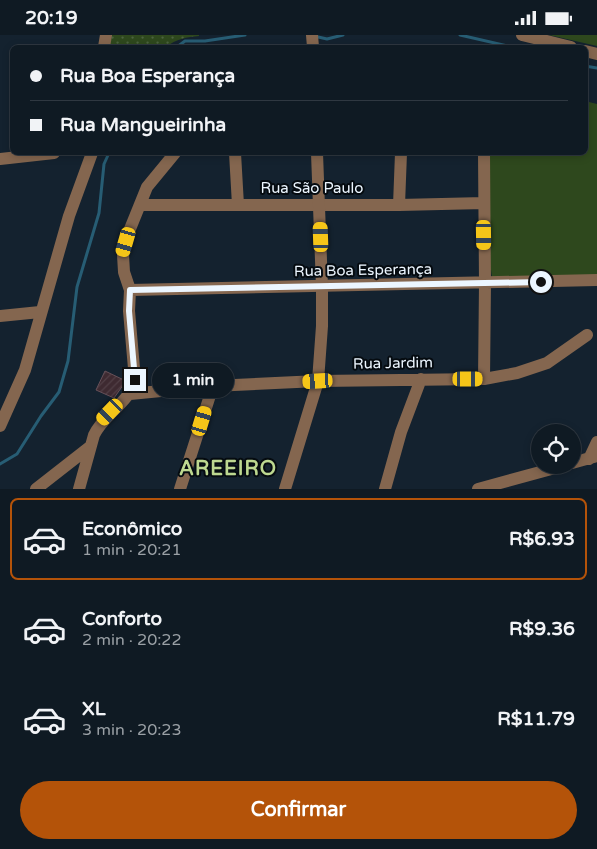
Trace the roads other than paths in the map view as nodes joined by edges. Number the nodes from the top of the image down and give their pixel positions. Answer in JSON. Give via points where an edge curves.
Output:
{"nodes":[{"id":1,"x":522,"y":35,"type":"edge"},
{"id":2,"x":563,"y":45,"type":"edge"},
{"id":3,"x":36,"y":155,"type":"edge"},
{"id":4,"x":91,"y":155,"type":"edge"},
{"id":5,"x":173,"y":155,"type":"edge"},
{"id":6,"x":235,"y":155,"type":"edge"},
{"id":7,"x":317,"y":155,"type":"edge"},
{"id":8,"x":401,"y":155,"type":"edge"},
{"id":9,"x":484,"y":155,"type":"edge"},
{"id":10,"x":0,"y":159,"type":"edge"},
{"id":11,"x":484,"y":203,"type":"junction"},
{"id":12,"x":320,"y":204,"type":"junction"},
{"id":13,"x":140,"y":205,"type":"junction"},
{"id":14,"x":238,"y":205,"type":"junction"},
{"id":15,"x":399,"y":205,"type":"junction"},
{"id":16,"x":597,"y":280,"type":"edge"},
{"id":17,"x":485,"y":283,"type":"junction"},
{"id":18,"x":322,"y":287,"type":"junction"},
{"id":19,"x":130,"y":290,"type":"junction"},
{"id":20,"x":40,"y":312,"type":"junction"},
{"id":21,"x":0,"y":316,"type":"edge"},
{"id":22,"x":586,"y":335,"type":"dead end"},
{"id":23,"x":421,"y":379,"type":"junction"},
{"id":24,"x":484,"y":379,"type":"junction"},
{"id":25,"x":318,"y":381,"type":"junction"},
{"id":26,"x":213,"y":387,"type":"junction"},
{"id":27,"x":130,"y":394,"type":"junction"},
{"id":28,"x":0,"y":426,"type":"edge"},
{"id":29,"x":597,"y":442,"type":"edge"},
{"id":30,"x":91,"y":446,"type":"junction"},
{"id":31,"x":593,"y":458,"type":"edge"},
{"id":32,"x":533,"y":474,"type":"edge"},
{"id":33,"x":36,"y":489,"type":"edge"},
{"id":34,"x":79,"y":489,"type":"edge"},
{"id":35,"x":180,"y":489,"type":"edge"},
{"id":36,"x":285,"y":489,"type":"edge"},
{"id":37,"x":384,"y":489,"type":"edge"},
{"id":38,"x":478,"y":489,"type":"edge"}],
"edges":[{"from":1,"to":2,"type":"street"},
{"from":3,"to":10,"type":"street"},
{"from":4,"to":20,"type":"street"},
{"from":5,"to":13,"type":"street","via":[[147,187]]},
{"from":6,"to":14,"type":"street"},
{"from":7,"to":12,"type":"street"},
{"from":8,"to":15,"type":"street"},
{"from":9,"to":11,"type":"street"},
{"from":11,"to":15,"type":"street","name":"Rua São Paulo"},
{"from":11,"to":17,"type":"street"},
{"from":12,"to":14,"type":"street","name":"Rua São Paulo"},
{"from":12,"to":15,"type":"street","name":"Rua São Paulo"},
{"from":12,"to":18,"type":"street"},
{"from":13,"to":14,"type":"street","name":"Rua São Paulo"},
{"from":13,"to":19,"type":"street","via":[[123,255]]},
{"from":16,"to":17,"type":"street","name":"Rua Boa Esperança"},
{"from":17,"to":18,"type":"street","name":"Rua Boa Esperança"},
{"from":17,"to":24,"type":"street"},
{"from":18,"to":19,"type":"street","name":"Rua Boa Esperança"},
{"from":18,"to":25,"type":"street"},
{"from":19,"to":27,"type":"street","via":[[135,380]]},
{"from":20,"to":21,"type":"street"},
{"from":20,"to":28,"type":"street","via":[[25,369]]},
{"from":22,"to":24,"type":"street","name":"Rua Jardim","via":[[547,363],[518,373]]},
{"from":23,"to":24,"type":"street","name":"Rua Jardim"},
{"from":23,"to":25,"type":"street","name":"Rua Jardim"},
{"from":23,"to":37,"type":"street"},
{"from":25,"to":26,"type":"street","name":"Rua Jardim"},
{"from":25,"to":36,"type":"street"},
{"from":26,"to":27,"type":"street","name":"Rua Jardim"},
{"from":26,"to":35,"type":"street"},
{"from":27,"to":30,"type":"street","via":[[97,427]]},
{"from":29,"to":31,"type":"street"},
{"from":30,"to":33,"type":"street"},
{"from":30,"to":34,"type":"street"},
{"from":32,"to":38,"type":"street"}]}
